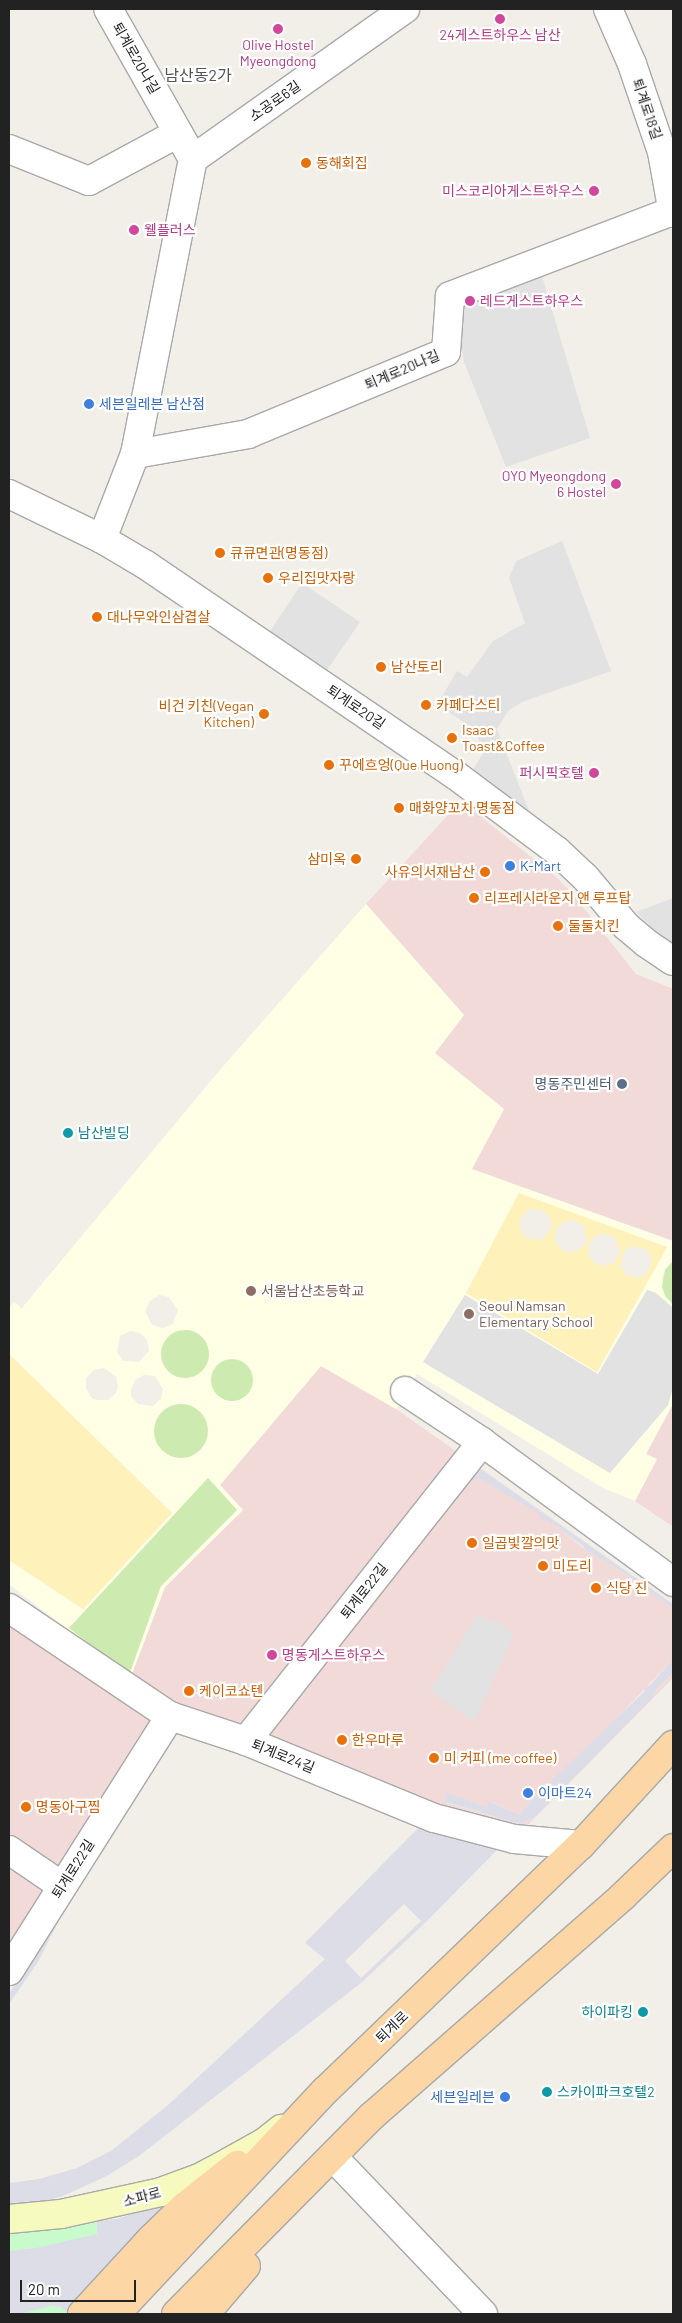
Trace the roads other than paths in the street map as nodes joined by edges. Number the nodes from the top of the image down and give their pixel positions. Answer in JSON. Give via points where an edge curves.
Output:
{"nodes":[{"id":1,"x":108,"y":9,"type":"edge"},
{"id":2,"x":405,"y":9,"type":"edge"},
{"id":3,"x":608,"y":9,"type":"edge"},
{"id":4,"x":178,"y":133,"type":"junction"},
{"id":5,"x":9,"y":149,"type":"edge"},
{"id":6,"x":193,"y":159,"type":"junction"},
{"id":7,"x":673,"y":212,"type":"edge"},
{"id":8,"x":135,"y":454,"type":"junction"},
{"id":9,"x":9,"y":494,"type":"edge"},
{"id":10,"x":102,"y":539,"type":"junction"},
{"id":11,"x":673,"y":961,"type":"edge"},
{"id":12,"x":405,"y":1391,"type":"dead end"},
{"id":13,"x":482,"y":1442,"type":"junction"},
{"id":14,"x":673,"y":1582,"type":"edge"},
{"id":15,"x":9,"y":1608,"type":"edge"},
{"id":16,"x":170,"y":1716,"type":"junction"},
{"id":17,"x":246,"y":1741,"type":"junction"},
{"id":18,"x":673,"y":1744,"type":"edge"},
{"id":19,"x":581,"y":1845,"type":"junction"},
{"id":20,"x":673,"y":1848,"type":"edge"},
{"id":21,"x":9,"y":1850,"type":"edge"},
{"id":22,"x":62,"y":1886,"type":"junction"},
{"id":23,"x":9,"y":1971,"type":"edge"},
{"id":24,"x":325,"y":2092,"type":"junction"},
{"id":25,"x":372,"y":2116,"type":"junction"},
{"id":26,"x":265,"y":2142,"type":"junction"},
{"id":27,"x":333,"y":2156,"type":"junction"},
{"id":28,"x":9,"y":2219,"type":"edge"},
{"id":29,"x":82,"y":2314,"type":"edge"},
{"id":30,"x":116,"y":2314,"type":"edge"},
{"id":31,"x":176,"y":2314,"type":"edge"},
{"id":32,"x":205,"y":2314,"type":"edge"},
{"id":33,"x":483,"y":2314,"type":"edge"}],
"edges":[{"from":1,"to":4,"type":"street","name":"퇴계로20나길"},
{"from":2,"to":6,"type":"street","name":"소공로6길"},
{"from":3,"to":7,"type":"street","name":"퇴계로18길","via":[[632,64],[662,152]]},
{"from":4,"to":5,"type":"street","via":[[88,182]]},
{"from":4,"to":6,"type":"street","name":"퇴계로20나길"},
{"from":6,"to":8,"type":"street"},
{"from":7,"to":8,"type":"street","name":"퇴계로20나길","via":[[450,296],[446,352],[248,434]]},
{"from":8,"to":10,"type":"street"},
{"from":9,"to":10,"type":"street","name":"퇴계로20길"},
{"from":10,"to":11,"type":"street","name":"퇴계로20길","via":[[146,565],[454,774],[557,851],[585,877],[626,926]]},
{"from":12,"to":13,"type":"street"},
{"from":13,"to":14,"type":"street"},
{"from":13,"to":17,"type":"street","name":"퇴계로22길"},
{"from":15,"to":16,"type":"street","name":"퇴계로24길"},
{"from":16,"to":17,"type":"street","name":"퇴계로24길"},
{"from":16,"to":22,"type":"street","name":"퇴계로22길"},
{"from":17,"to":19,"type":"street","name":"퇴계로24길","via":[[434,1818],[514,1839]]},
{"from":18,"to":19,"type":"main road","name":"퇴계로"},
{"from":19,"to":24,"type":"main road","name":"퇴계로"},
{"from":20,"to":25,"type":"main road"},
{"from":21,"to":22,"type":"street"},
{"from":22,"to":23,"type":"street","name":"퇴계로22길"},
{"from":24,"to":26,"type":"street","name":"소파로"},
{"from":24,"to":30,"type":"main road","name":"퇴계로"},
{"from":25,"to":27,"type":"main road"},
{"from":25,"to":31,"type":"main road"},
{"from":26,"to":28,"type":"street","name":"소파로","via":[[199,2178],[160,2192],[61,2214]]},
{"from":26,"to":29,"type":"main road","via":[[184,2207]]},
{"from":27,"to":32,"type":"main road"},
{"from":27,"to":33,"type":"street"}]}
